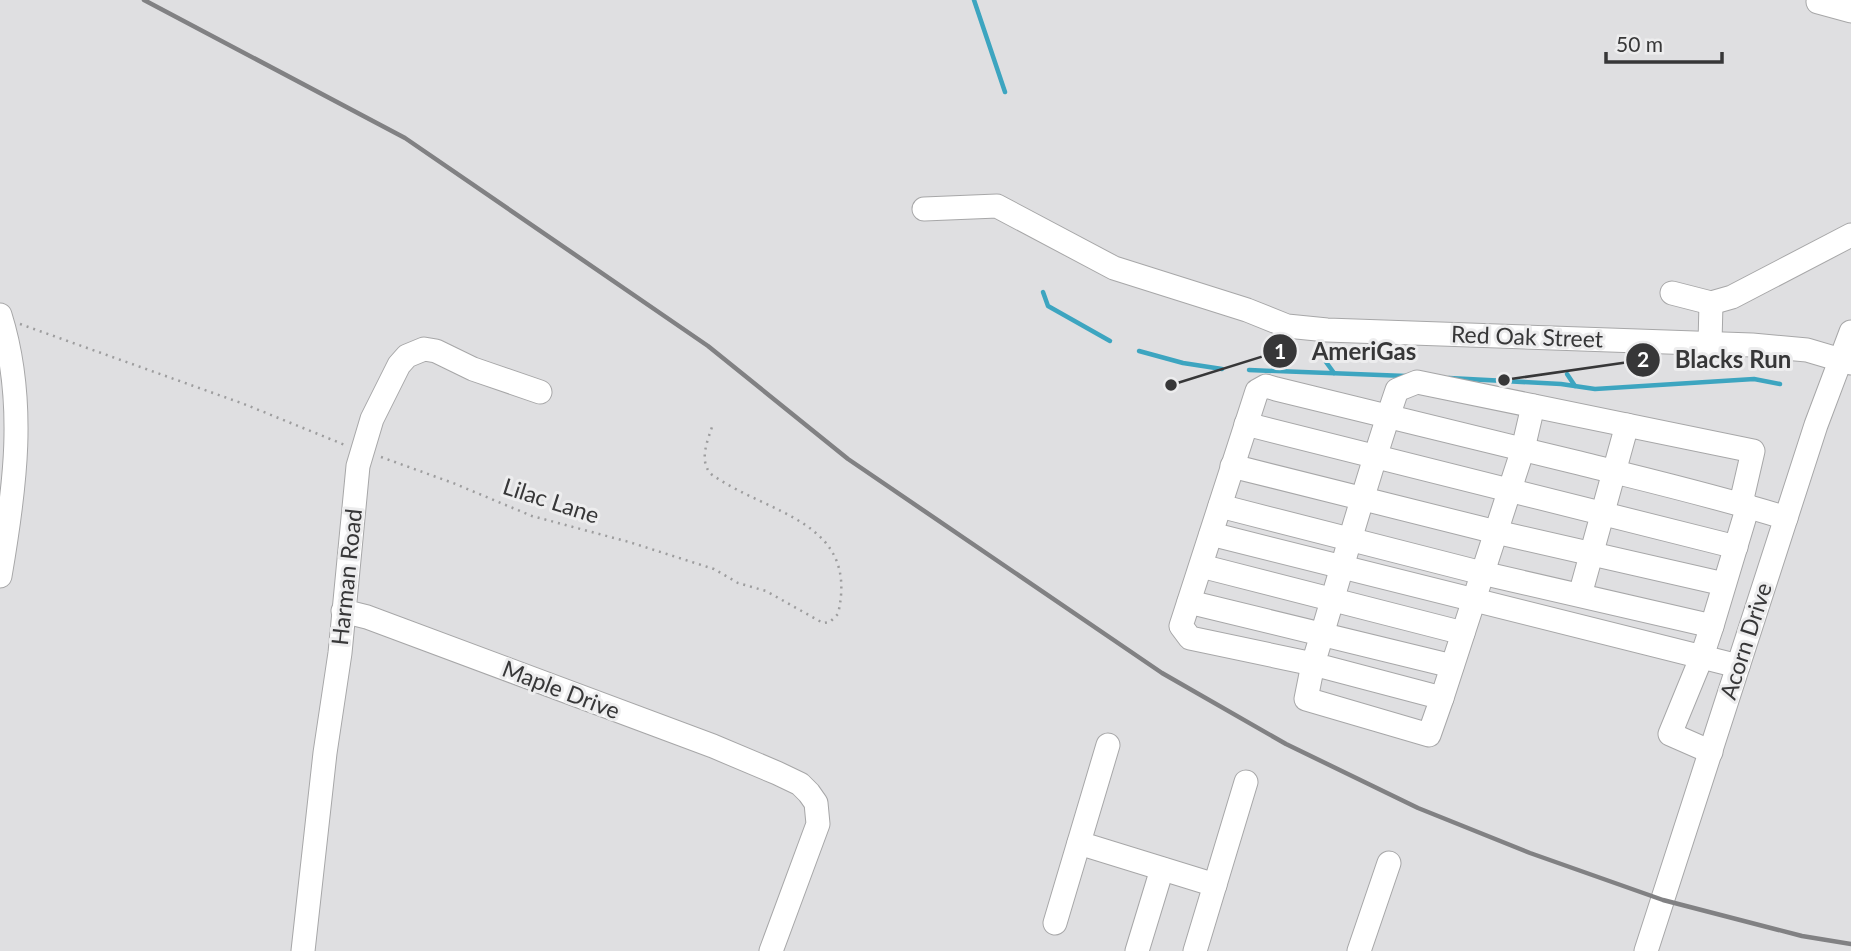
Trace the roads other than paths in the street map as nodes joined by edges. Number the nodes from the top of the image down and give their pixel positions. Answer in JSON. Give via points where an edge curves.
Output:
{"nodes":[{"id":1,"x":1818,"y":2,"type":"dead end"},
{"id":2,"x":1851,"y":11,"type":"edge"},
{"id":3,"x":924,"y":209,"type":"dead end"},
{"id":4,"x":1851,"y":235,"type":"edge"},
{"id":5,"x":1672,"y":293,"type":"dead end"},
{"id":6,"x":1711,"y":303,"type":"junction"},
{"id":7,"x":2,"y":320,"type":"edge"},
{"id":8,"x":1851,"y":332,"type":"edge"},
{"id":9,"x":1710,"y":343,"type":"junction"},
{"id":10,"x":1845,"y":361,"type":"edge"},
{"id":11,"x":540,"y":392,"type":"dead end"},
{"id":12,"x":1533,"y":406,"type":"junction"},
{"id":13,"x":1388,"y":416,"type":"junction"},
{"id":14,"x":1246,"y":425,"type":"junction"},
{"id":15,"x":1627,"y":425,"type":"junction"},
{"id":16,"x":1523,"y":449,"type":"junction"},
{"id":17,"x":1375,"y":457,"type":"junction"},
{"id":18,"x":1233,"y":466,"type":"junction"},
{"id":19,"x":1614,"y":472,"type":"junction"},
{"id":20,"x":1509,"y":490,"type":"junction"},
{"id":21,"x":1363,"y":499,"type":"junction"},
{"id":22,"x":1744,"y":505,"type":"junction"},
{"id":23,"x":1220,"y":506,"type":"junction"},
{"id":24,"x":1602,"y":514,"type":"junction"},
{"id":25,"x":1786,"y":518,"type":"junction"},
{"id":26,"x":1496,"y":532,"type":"junction"},
{"id":27,"x":1211,"y":534,"type":"junction"},
{"id":28,"x":1350,"y":540,"type":"junction"},
{"id":29,"x":1736,"y":547,"type":"junction"},
{"id":30,"x":1591,"y":554,"type":"junction"},
{"id":31,"x":1200,"y":566,"type":"junction"},
{"id":32,"x":1342,"y":566,"type":"junction"},
{"id":33,"x":1482,"y":573,"type":"junction"},
{"id":34,"x":0,"y":576,"type":"edge"},
{"id":35,"x":1724,"y":584,"type":"junction"},
{"id":36,"x":1580,"y":595,"type":"junction"},
{"id":37,"x":1474,"y":599,"type":"junction"},
{"id":38,"x":1332,"y":600,"type":"junction"},
{"id":39,"x":1189,"y":602,"type":"junction"},
{"id":40,"x":343,"y":611,"type":"junction"},
{"id":41,"x":1712,"y":626,"type":"junction"},
{"id":42,"x":1463,"y":633,"type":"junction"},
{"id":43,"x":1322,"y":634,"type":"junction"},
{"id":44,"x":1702,"y":656,"type":"junction"},
{"id":45,"x":1312,"y":664,"type":"junction"},
{"id":46,"x":1452,"y":666,"type":"junction"},
{"id":47,"x":1738,"y":666,"type":"junction"},
{"id":48,"x":1442,"y":698,"type":"junction"},
{"id":49,"x":1108,"y":745,"type":"dead end"},
{"id":50,"x":1711,"y":752,"type":"junction"},
{"id":51,"x":1246,"y":782,"type":"dead end"},
{"id":52,"x":1079,"y":843,"type":"junction"},
{"id":53,"x":1389,"y":863,"type":"dead end"},
{"id":54,"x":1162,"y":869,"type":"junction"},
{"id":55,"x":1215,"y":885,"type":"junction"},
{"id":56,"x":1055,"y":923,"type":"dead end"},
{"id":57,"x":303,"y":951,"type":"edge"},
{"id":58,"x":771,"y":951,"type":"edge"},
{"id":59,"x":1138,"y":951,"type":"edge"},
{"id":60,"x":1195,"y":951,"type":"edge"},
{"id":61,"x":1359,"y":951,"type":"edge"},
{"id":62,"x":1646,"y":951,"type":"edge"}],
"edges":[{"from":1,"to":2,"type":"street"},
{"from":3,"to":9,"type":"street","name":"Red Oak Street","via":[[998,206],[1114,268],[1287,327]]},
{"from":4,"to":6,"type":"street","via":[[1732,297]]},
{"from":5,"to":6,"type":"street"},
{"from":6,"to":9,"type":"street"},
{"from":7,"to":34,"type":"street","via":[[17,440]]},
{"from":8,"to":10,"type":"street","name":"Acorn Drive"},
{"from":9,"to":10,"type":"street","name":"Red Oak Street","via":[[1807,350]]},
{"from":10,"to":25,"type":"street","name":"Acorn Drive","via":[[1815,425]]},
{"from":11,"to":40,"type":"street","name":"Harman Road","via":[[436,351],[407,356],[372,419],[361,450]]},
{"from":12,"to":13,"type":"street","via":[[1418,382],[1397,390]]},
{"from":12,"to":15,"type":"street"},
{"from":12,"to":16,"type":"street"},
{"from":13,"to":14,"type":"street","via":[[1266,386],[1257,391]]},
{"from":13,"to":16,"type":"street"},
{"from":13,"to":17,"type":"street"},
{"from":14,"to":17,"type":"street"},
{"from":14,"to":18,"type":"street"},
{"from":15,"to":19,"type":"street"},
{"from":15,"to":22,"type":"street","via":[[1753,451]]},
{"from":16,"to":19,"type":"street"},
{"from":16,"to":20,"type":"street"},
{"from":17,"to":20,"type":"street"},
{"from":17,"to":21,"type":"street"},
{"from":18,"to":21,"type":"street"},
{"from":18,"to":23,"type":"street"},
{"from":19,"to":22,"type":"street"},
{"from":19,"to":24,"type":"street"},
{"from":20,"to":24,"type":"street"},
{"from":20,"to":26,"type":"street"},
{"from":21,"to":26,"type":"street"},
{"from":21,"to":28,"type":"street"},
{"from":22,"to":25,"type":"street"},
{"from":22,"to":29,"type":"street"},
{"from":23,"to":27,"type":"street"},
{"from":23,"to":28,"type":"street"},
{"from":24,"to":29,"type":"street"},
{"from":24,"to":30,"type":"street"},
{"from":25,"to":47,"type":"street","name":"Acorn Drive"},
{"from":26,"to":30,"type":"street"},
{"from":26,"to":33,"type":"street"},
{"from":27,"to":31,"type":"street"},
{"from":27,"to":32,"type":"street"},
{"from":28,"to":32,"type":"street"},
{"from":28,"to":33,"type":"street"},
{"from":29,"to":35,"type":"street"},
{"from":30,"to":35,"type":"street"},
{"from":30,"to":36,"type":"street"},
{"from":31,"to":38,"type":"street"},
{"from":31,"to":39,"type":"street"},
{"from":32,"to":37,"type":"street"},
{"from":32,"to":38,"type":"street"},
{"from":33,"to":36,"type":"street"},
{"from":33,"to":37,"type":"street"},
{"from":35,"to":41,"type":"street"},
{"from":36,"to":41,"type":"street"},
{"from":37,"to":42,"type":"street"},
{"from":37,"to":44,"type":"street"},
{"from":38,"to":42,"type":"street"},
{"from":38,"to":43,"type":"street"},
{"from":39,"to":43,"type":"street"},
{"from":39,"to":45,"type":"street","via":[[1181,626],[1190,638]]},
{"from":40,"to":57,"type":"street","name":"Harman Road"},
{"from":40,"to":58,"type":"street","name":"Maple Drive","via":[[713,746],[800,784],[816,803],[818,824]]},
{"from":41,"to":44,"type":"street"},
{"from":42,"to":46,"type":"street"},
{"from":43,"to":45,"type":"street"},
{"from":43,"to":46,"type":"street"},
{"from":44,"to":47,"type":"street"},
{"from":44,"to":50,"type":"street","via":[[1670,734]]},
{"from":45,"to":48,"type":"street"},
{"from":45,"to":48,"type":"street","via":[[1306,699],[1429,734]]},
{"from":46,"to":48,"type":"street"},
{"from":47,"to":50,"type":"street","name":"Acorn Drive"},
{"from":49,"to":52,"type":"street"},
{"from":50,"to":62,"type":"street","name":"Acorn Drive"},
{"from":51,"to":55,"type":"street"},
{"from":52,"to":54,"type":"street"},
{"from":52,"to":56,"type":"street"},
{"from":53,"to":61,"type":"street"},
{"from":54,"to":55,"type":"street"},
{"from":54,"to":59,"type":"street"},
{"from":55,"to":60,"type":"street"}]}
